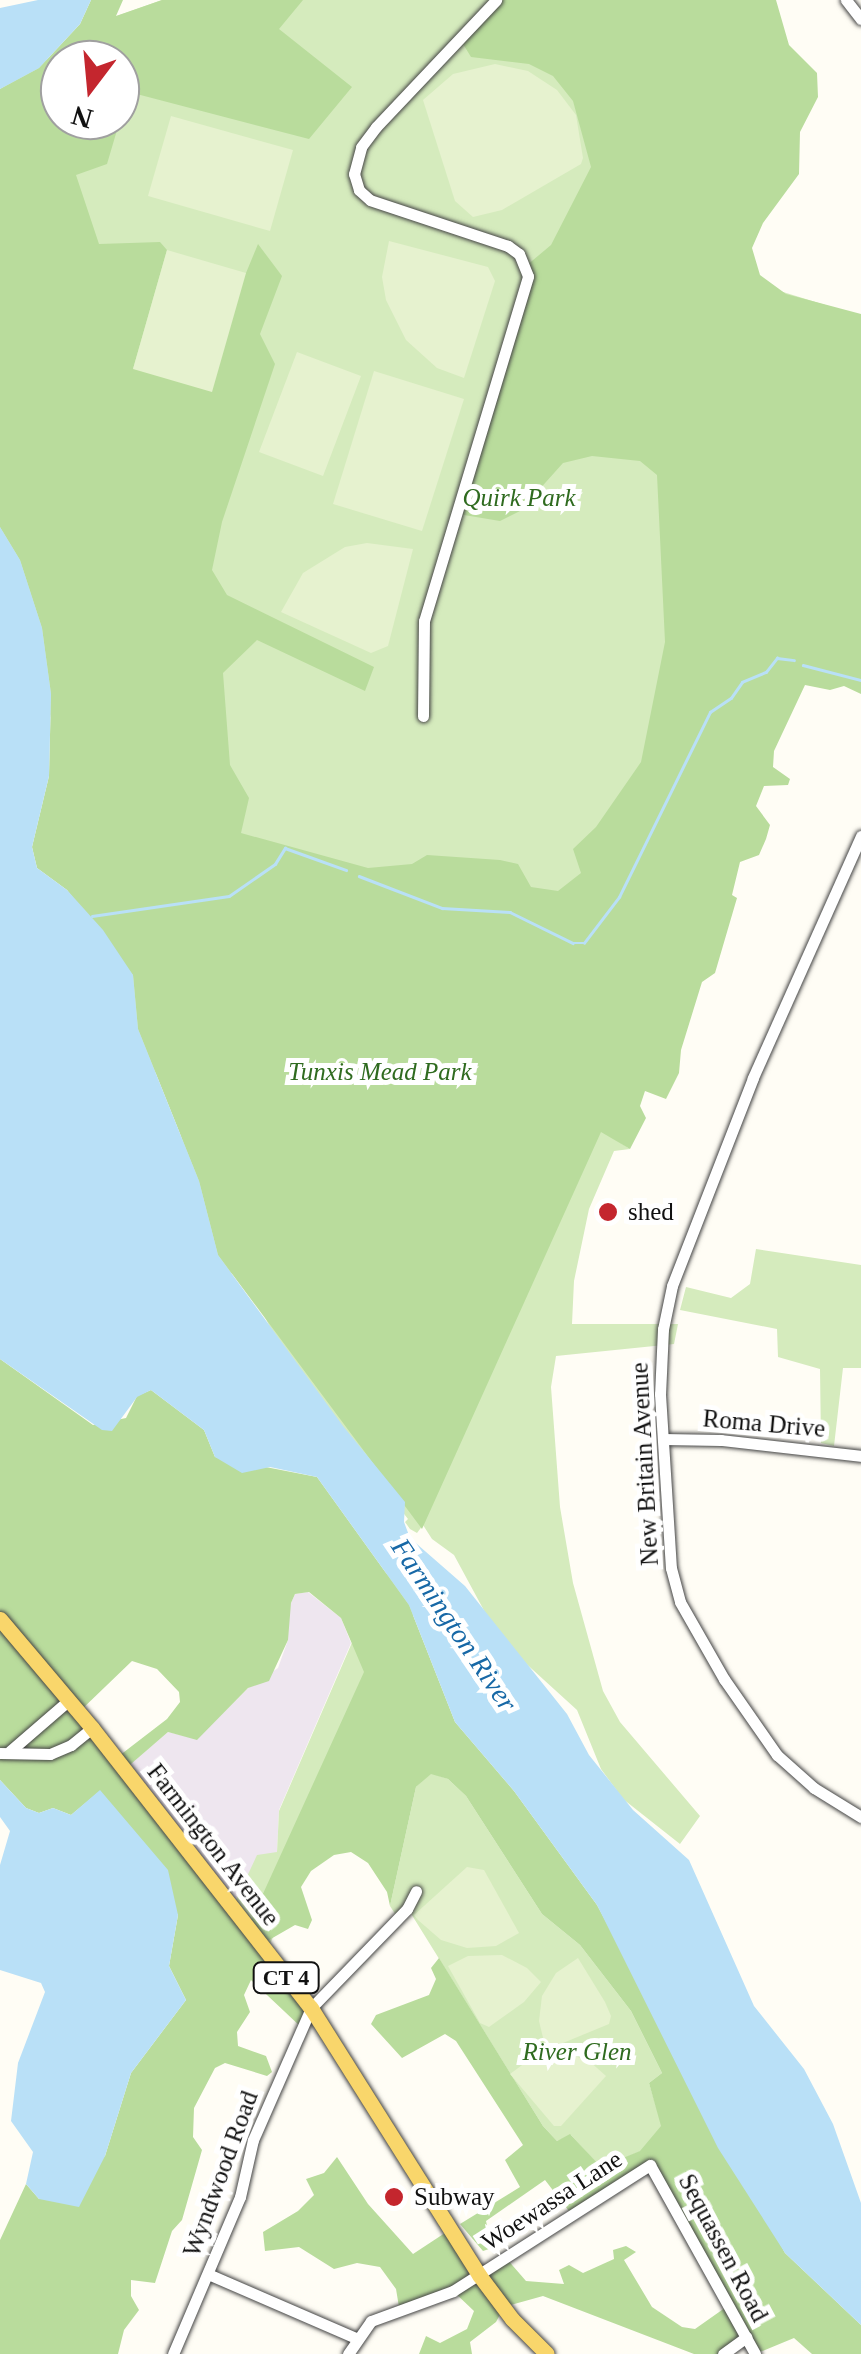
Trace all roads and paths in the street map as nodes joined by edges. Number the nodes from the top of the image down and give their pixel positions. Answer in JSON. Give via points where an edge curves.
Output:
{"nodes":[{"id":1,"x":496,"y":0,"type":"edge"},
{"id":2,"x":846,"y":0,"type":"edge"},
{"id":3,"x":861,"y":19,"type":"edge"},
{"id":4,"x":423,"y":716,"type":"dead end"},
{"id":5,"x":861,"y":836,"type":"edge"},
{"id":6,"x":663,"y":1439,"type":"junction"},
{"id":7,"x":861,"y":1456,"type":"edge"},
{"id":8,"x":0,"y":1619,"type":"edge"},
{"id":9,"x":69,"y":1700,"type":"junction"},
{"id":10,"x":92,"y":1728,"type":"junction"},
{"id":11,"x":5,"y":1752,"type":"edge"},
{"id":12,"x":861,"y":1818,"type":"edge"},
{"id":13,"x":416,"y":1891,"type":"dead end"},
{"id":14,"x":310,"y":2008,"type":"junction"},
{"id":15,"x":650,"y":2165,"type":"joint"},
{"id":16,"x":208,"y":2274,"type":"junction"},
{"id":17,"x":479,"y":2275,"type":"junction"},
{"id":18,"x":746,"y":2337,"type":"junction"},
{"id":19,"x":356,"y":2338,"type":"junction"},
{"id":20,"x":172,"y":2354,"type":"edge"},
{"id":21,"x":348,"y":2354,"type":"edge"},
{"id":22,"x":548,"y":2354,"type":"edge"},
{"id":23,"x":722,"y":2354,"type":"edge"},
{"id":24,"x":755,"y":2354,"type":"edge"}],
"edges":[{"from":1,"to":4,"type":"street","via":[[376,127],[361,147],[354,174],[370,200],[508,246],[528,276],[424,621]]},
{"from":2,"to":3,"type":"street"},
{"from":5,"to":6,"type":"street","name":"New Britain Avenue","via":[[753,1078],[672,1286],[661,1351]]},
{"from":6,"to":7,"type":"street","name":"Roma Drive"},
{"from":6,"to":12,"type":"street","name":"New Britain Avenue","via":[[671,1568],[680,1602],[776,1756]]},
{"from":8,"to":9,"type":"main road","name":"Farmington Avenue","number":"CT 4"},
{"from":9,"to":10,"type":"main road","name":"Farmington Avenue","number":"CT 4"},
{"from":9,"to":11,"type":"street"},
{"from":10,"to":11,"type":"street","via":[[50,1754]]},
{"from":10,"to":14,"type":"main road","name":"Farmington Avenue","number":"CT 4"},
{"from":13,"to":14,"type":"street","via":[[407,1909]]},
{"from":14,"to":16,"type":"street","name":"Wyndwood Road","via":[[253,2140],[240,2196]]},
{"from":14,"to":17,"type":"main road","name":"Farmington Avenue","number":"CT 4"},
{"from":15,"to":17,"type":"street","name":"Woewassa Lane"},
{"from":15,"to":18,"type":"street","name":"Sequassen Road"},
{"from":16,"to":19,"type":"street"},
{"from":16,"to":20,"type":"street","name":"Wyndwood Road"},
{"from":17,"to":19,"type":"street","name":"Woewassa Lane","via":[[372,2320]]},
{"from":17,"to":22,"type":"main road","name":"Farmington Avenue","number":"CT 4"},
{"from":18,"to":23,"type":"street"},
{"from":18,"to":24,"type":"street","name":"Sequassen Road"},
{"from":19,"to":21,"type":"street"}]}
